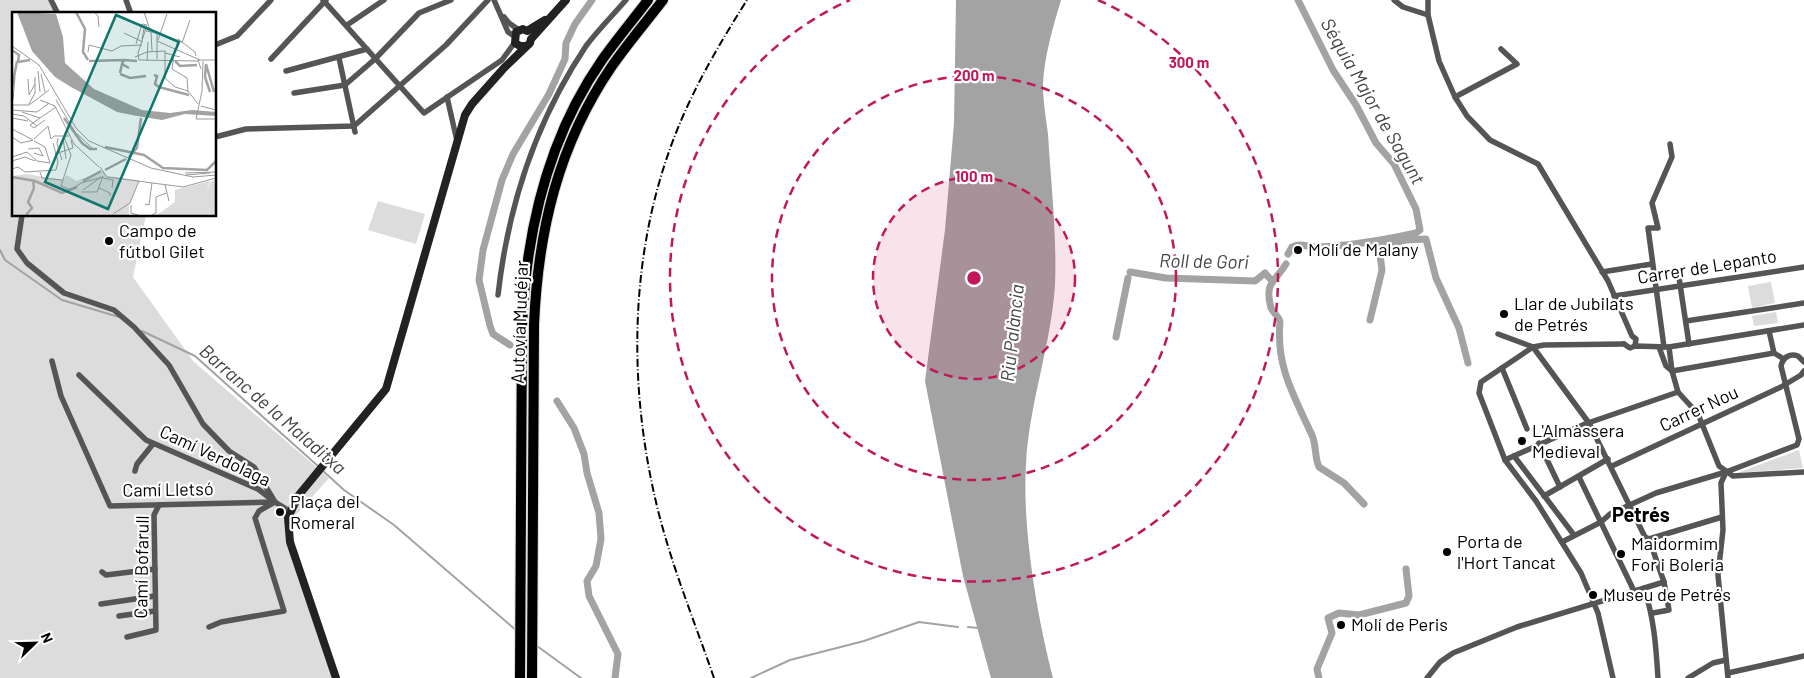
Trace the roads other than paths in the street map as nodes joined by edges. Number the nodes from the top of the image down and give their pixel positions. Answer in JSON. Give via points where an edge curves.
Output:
{"nodes":[{"id":1,"x":51,"y":0,"type":"edge"},
{"id":2,"x":126,"y":0,"type":"edge"},
{"id":3,"x":271,"y":0,"type":"edge"},
{"id":4,"x":384,"y":0,"type":"edge"},
{"id":5,"x":451,"y":0,"type":"edge"},
{"id":6,"x":494,"y":0,"type":"edge"},
{"id":7,"x":566,"y":0,"type":"edge"},
{"id":8,"x":626,"y":0,"type":"edge"},
{"id":9,"x":648,"y":0,"type":"edge"},
{"id":10,"x":663,"y":0,"type":"edge"},
{"id":11,"x":1394,"y":0,"type":"edge"},
{"id":12,"x":1428,"y":0,"type":"edge"},
{"id":13,"x":325,"y":1,"type":"edge"},
{"id":14,"x":486,"y":1,"type":"edge"},
{"id":15,"x":57,"y":12,"type":"edge"},
{"id":16,"x":130,"y":12,"type":"edge"},
{"id":17,"x":553,"y":15,"type":"junction"},
{"id":18,"x":1428,"y":15,"type":"junction"},
{"id":19,"x":347,"y":25,"type":"junction"},
{"id":20,"x":518,"y":36,"type":"junction"},
{"id":21,"x":531,"y":38,"type":"junction"},
{"id":22,"x":216,"y":45,"type":"edge"},
{"id":23,"x":525,"y":46,"type":"junction"},
{"id":24,"x":1501,"y":49,"type":"dead end"},
{"id":25,"x":367,"y":50,"type":"junction"},
{"id":26,"x":340,"y":58,"type":"junction"},
{"id":27,"x":271,"y":59,"type":"dead end"},
{"id":28,"x":375,"y":59,"type":"junction"},
{"id":29,"x":504,"y":68,"type":"junction"},
{"id":30,"x":286,"y":71,"type":"dead end"},
{"id":31,"x":345,"y":85,"type":"junction"},
{"id":32,"x":400,"y":87,"type":"junction"},
{"id":33,"x":294,"y":93,"type":"dead end"},
{"id":34,"x":1455,"y":96,"type":"junction"},
{"id":35,"x":447,"y":97,"type":"junction"},
{"id":36,"x":355,"y":129,"type":"junction"},
{"id":37,"x":216,"y":137,"type":"edge"},
{"id":38,"x":457,"y":143,"type":"junction"},
{"id":39,"x":1670,"y":144,"type":"dead end"},
{"id":40,"x":22,"y":216,"type":"edge"},
{"id":41,"x":1652,"y":264,"type":"junction"},
{"id":42,"x":1804,"y":267,"type":"edge"},
{"id":43,"x":1678,"y":271,"type":"dead end"},
{"id":44,"x":1602,"y":272,"type":"junction"},
{"id":45,"x":1680,"y":287,"type":"junction"},
{"id":46,"x":1655,"y":291,"type":"junction"},
{"id":47,"x":498,"y":295,"type":"dead end"},
{"id":48,"x":1614,"y":296,"type":"junction"},
{"id":49,"x":1804,"y":303,"type":"edge"},
{"id":50,"x":1686,"y":321,"type":"junction"},
{"id":51,"x":1804,"y":325,"type":"edge"},
{"id":52,"x":1769,"y":331,"type":"junction"},
{"id":53,"x":1498,"y":334,"type":"dead end"},
{"id":54,"x":1632,"y":336,"type":"junction"},
{"id":55,"x":1624,"y":344,"type":"junction"},
{"id":56,"x":1689,"y":344,"type":"junction"},
{"id":57,"x":1635,"y":346,"type":"junction"},
{"id":58,"x":1533,"y":347,"type":"junction"},
{"id":59,"x":1664,"y":347,"type":"junction"},
{"id":60,"x":1774,"y":352,"type":"junction"},
{"id":61,"x":1801,"y":355,"type":"edge"},
{"id":62,"x":1784,"y":360,"type":"junction"},
{"id":63,"x":52,"y":361,"type":"dead end"},
{"id":64,"x":1804,"y":362,"type":"edge"},
{"id":65,"x":1502,"y":368,"type":"junction"},
{"id":66,"x":1672,"y":371,"type":"junction"},
{"id":67,"x":1804,"y":371,"type":"edge"},
{"id":68,"x":1783,"y":372,"type":"junction"},
{"id":69,"x":79,"y":375,"type":"dead end"},
{"id":70,"x":1798,"y":377,"type":"junction"},
{"id":71,"x":1785,"y":385,"type":"junction"},
{"id":72,"x":1678,"y":392,"type":"junction"},
{"id":73,"x":1589,"y":423,"type":"junction"},
{"id":74,"x":1703,"y":425,"type":"junction"},
{"id":75,"x":1527,"y":429,"type":"dead end"},
{"id":76,"x":1540,"y":443,"type":"junction"},
{"id":77,"x":153,"y":444,"type":"junction"},
{"id":78,"x":1514,"y":456,"type":"junction"},
{"id":79,"x":1608,"y":459,"type":"junction"},
{"id":80,"x":1505,"y":460,"type":"junction"},
{"id":81,"x":1749,"y":462,"type":"junction"},
{"id":82,"x":1612,"y":466,"type":"junction"},
{"id":83,"x":135,"y":471,"type":"dead end"},
{"id":84,"x":1726,"y":472,"type":"junction"},
{"id":85,"x":1804,"y":472,"type":"edge"},
{"id":86,"x":1751,"y":475,"type":"junction"},
{"id":87,"x":1579,"y":477,"type":"junction"},
{"id":88,"x":1560,"y":487,"type":"junction"},
{"id":89,"x":1544,"y":496,"type":"junction"},
{"id":90,"x":275,"y":502,"type":"junction"},
{"id":91,"x":159,"y":505,"type":"junction"},
{"id":92,"x":1628,"y":505,"type":"junction"},
{"id":93,"x":291,"y":512,"type":"junction"},
{"id":94,"x":1722,"y":517,"type":"junction"},
{"id":95,"x":1601,"y":522,"type":"junction"},
{"id":96,"x":1574,"y":535,"type":"junction"},
{"id":97,"x":1649,"y":539,"type":"junction"},
{"id":98,"x":1562,"y":542,"type":"junction"},
{"id":99,"x":155,"y":569,"type":"junction"},
{"id":100,"x":102,"y":572,"type":"dead end"},
{"id":101,"x":1664,"y":582,"type":"junction"},
{"id":102,"x":1644,"y":588,"type":"junction"},
{"id":103,"x":1634,"y":591,"type":"junction"},
{"id":104,"x":155,"y":596,"type":"junction"},
{"id":105,"x":1594,"y":602,"type":"junction"},
{"id":106,"x":101,"y":604,"type":"dead end"},
{"id":107,"x":155,"y":611,"type":"junction"},
{"id":108,"x":1653,"y":613,"type":"junction"},
{"id":109,"x":119,"y":616,"type":"dead end"},
{"id":110,"x":209,"y":627,"type":"dead end"},
{"id":111,"x":127,"y":637,"type":"dead end"},
{"id":112,"x":1804,"y":656,"type":"edge"},
{"id":113,"x":1726,"y":660,"type":"junction"},
{"id":114,"x":1728,"y":676,"type":"edge"},
{"id":115,"x":336,"y":678,"type":"edge"},
{"id":116,"x":520,"y":678,"type":"edge"},
{"id":117,"x":532,"y":678,"type":"edge"},
{"id":118,"x":1427,"y":678,"type":"edge"},
{"id":119,"x":1613,"y":678,"type":"edge"},
{"id":120,"x":1658,"y":678,"type":"edge"},
{"id":121,"x":1688,"y":678,"type":"edge"}],
"edges":[{"from":1,"to":15,"type":"street"},
{"from":2,"to":16,"type":"street"},
{"from":3,"to":22,"type":"street","via":[[238,36]]},
{"from":4,"to":19,"type":"street"},
{"from":5,"to":28,"type":"street","via":[[419,13]]},
{"from":6,"to":20,"type":"street"},
{"from":7,"to":17,"type":"street"},
{"from":8,"to":47,"type":"street","via":[[583,51],[532,149],[503,249]]},
{"from":9,"to":116,"type":"highway","name":"Autovía Mudéjar","via":[[601,61],[576,104],[555,148],[531,231],[524,278],[522,326]]},
{"from":10,"to":117,"type":"highway","name":"Autovía Mudéjar","via":[[612,66],[587,108],[552,194],[542,236],[534,325]]},
{"from":11,"to":18,"type":"street","via":[[1403,7]]},
{"from":12,"to":18,"type":"street"},
{"from":13,"to":19,"type":"street"},
{"from":13,"to":27,"type":"street"},
{"from":14,"to":32,"type":"street","via":[[446,45]]},
{"from":17,"to":20,"type":"street"},
{"from":17,"to":21,"type":"street"},
{"from":18,"to":34,"type":"street","via":[[1440,61]]},
{"from":19,"to":25,"type":"street"},
{"from":20,"to":21,"type":"street"},
{"from":20,"to":23,"type":"street","via":[[520,46]]},
{"from":20,"to":29,"type":"street"},
{"from":20,"to":35,"type":"street","via":[[502,60]]},
{"from":21,"to":23,"type":"street"},
{"from":23,"to":29,"type":"street"},
{"from":24,"to":34,"type":"street","via":[[1517,64]]},
{"from":25,"to":26,"type":"street"},
{"from":25,"to":28,"type":"street"},
{"from":26,"to":30,"type":"street"},
{"from":26,"to":31,"type":"street"},
{"from":28,"to":31,"type":"street"},
{"from":28,"to":32,"type":"street"},
{"from":29,"to":38,"type":"street","via":[[465,115]]},
{"from":31,"to":33,"type":"street"},
{"from":31,"to":36,"type":"street"},
{"from":32,"to":35,"type":"street","via":[[424,113]]},
{"from":32,"to":36,"type":"street"},
{"from":34,"to":44,"type":"street","via":[[1467,116],[1490,140],[1538,164]]},
{"from":35,"to":38,"type":"street"},
{"from":36,"to":37,"type":"street","via":[[246,129]]},
{"from":38,"to":93,"type":"street","via":[[386,389],[298,496]]},
{"from":39,"to":41,"type":"street","via":[[1672,157],[1652,203],[1658,228],[1648,228]]},
{"from":40,"to":90,"type":"street","via":[[17,249],[27,264],[64,292],[114,310],[134,327],[170,365],[203,424],[229,451],[254,467]]},
{"from":41,"to":44,"type":"street"},
{"from":41,"to":46,"type":"street"},
{"from":42,"to":45,"type":"street","name":"Carrer de Lepanto"},
{"from":43,"to":45,"type":"street"},
{"from":44,"to":48,"type":"street"},
{"from":45,"to":46,"type":"street","name":"Carrer de Lepanto"},
{"from":45,"to":50,"type":"street"},
{"from":46,"to":48,"type":"street","name":"Carrer de Lepanto"},
{"from":46,"to":59,"type":"street"},
{"from":48,"to":54,"type":"street"},
{"from":49,"to":50,"type":"street"},
{"from":50,"to":56,"type":"street"},
{"from":51,"to":52,"type":"street"},
{"from":52,"to":56,"type":"street"},
{"from":52,"to":60,"type":"street"},
{"from":53,"to":58,"type":"street"},
{"from":54,"to":55,"type":"street","via":[[1625,338]]},
{"from":54,"to":57,"type":"street"},
{"from":55,"to":57,"type":"street","via":[[1628,348]]},
{"from":55,"to":58,"type":"street"},
{"from":56,"to":59,"type":"street"},
{"from":57,"to":59,"type":"street"},
{"from":58,"to":65,"type":"street"},
{"from":58,"to":73,"type":"street"},
{"from":59,"to":66,"type":"street"},
{"from":59,"to":66,"type":"street","via":[[1666,366]]},
{"from":60,"to":62,"type":"street"},
{"from":60,"to":66,"type":"street"},
{"from":61,"to":62,"type":"street","via":[[1790,355]]},
{"from":61,"to":64,"type":"street"},
{"from":62,"to":68,"type":"street"},
{"from":63,"to":91,"type":"street","name":"Camí Lletsó","via":[[61,396],[110,506]]},
{"from":65,"to":75,"type":"street"},
{"from":65,"to":80,"type":"street","via":[[1481,382],[1479,393]]},
{"from":66,"to":72,"type":"street"},
{"from":67,"to":70,"type":"street","name":"Carrer Nou"},
{"from":68,"to":70,"type":"street","via":[[1789,378]]},
{"from":68,"to":71,"type":"street"},
{"from":69,"to":77,"type":"street","name":"Camí Verdolaga"},
{"from":70,"to":71,"type":"street","name":"Carrer Nou"},
{"from":71,"to":74,"type":"street","name":"Carrer Nou"},
{"from":71,"to":81,"type":"street","via":[[1799,439],[1797,445]]},
{"from":72,"to":73,"type":"street"},
{"from":72,"to":74,"type":"street","via":[[1698,414]]},
{"from":73,"to":76,"type":"street"},
{"from":73,"to":79,"type":"street"},
{"from":74,"to":82,"type":"street","name":"Carrer Nou"},
{"from":74,"to":84,"type":"street","via":[[1719,466]]},
{"from":76,"to":78,"type":"street"},
{"from":76,"to":88,"type":"street"},
{"from":77,"to":83,"type":"street"},
{"from":77,"to":90,"type":"street","name":"Camí Verdolaga","via":[[258,489]]},
{"from":78,"to":80,"type":"street"},
{"from":78,"to":89,"type":"street"},
{"from":79,"to":82,"type":"street"},
{"from":79,"to":87,"type":"street"},
{"from":80,"to":98,"type":"street"},
{"from":81,"to":84,"type":"street"},
{"from":81,"to":86,"type":"street"},
{"from":82,"to":92,"type":"street"},
{"from":84,"to":86,"type":"street","via":[[1733,476]]},
{"from":84,"to":92,"type":"street"},
{"from":84,"to":94,"type":"street","via":[[1721,483]]},
{"from":85,"to":86,"type":"street"},
{"from":87,"to":88,"type":"street"},
{"from":87,"to":95,"type":"street"},
{"from":88,"to":89,"type":"street"},
{"from":89,"to":96,"type":"street"},
{"from":90,"to":91,"type":"street","name":"Camí Lletsó"},
{"from":90,"to":93,"type":"street"},
{"from":90,"to":110,"type":"street","via":[[259,510],[255,518],[284,611]]},
{"from":91,"to":99,"type":"street","name":"Camí Bofarull","via":[[154,515]]},
{"from":92,"to":95,"type":"street"},
{"from":92,"to":97,"type":"street"},
{"from":93,"to":115,"type":"street","via":[[288,518],[290,542]]},
{"from":94,"to":97,"type":"street"},
{"from":94,"to":113,"type":"street","via":[[1718,575]]},
{"from":95,"to":96,"type":"street"},
{"from":95,"to":103,"type":"street"},
{"from":96,"to":98,"type":"street"},
{"from":97,"to":101,"type":"street"},
{"from":98,"to":105,"type":"street"},
{"from":99,"to":100,"type":"street","via":[[113,575]]},
{"from":99,"to":104,"type":"street","name":"Camí Bofarull"},
{"from":101,"to":102,"type":"street"},
{"from":101,"to":108,"type":"street","via":[[1669,610]]},
{"from":102,"to":103,"type":"street"},
{"from":102,"to":108,"type":"street"},
{"from":103,"to":105,"type":"street"},
{"from":104,"to":106,"type":"street"},
{"from":104,"to":107,"type":"street","name":"Camí Bofarull"},
{"from":105,"to":118,"type":"street","via":[[1517,627],[1453,653],[1440,662]]},
{"from":105,"to":119,"type":"street"},
{"from":107,"to":109,"type":"street"},
{"from":107,"to":111,"type":"street","name":"Camí Bofarull","via":[[156,630]]},
{"from":108,"to":120,"type":"street"},
{"from":112,"to":114,"type":"street"},
{"from":113,"to":114,"type":"street"},
{"from":113,"to":121,"type":"street","via":[[1713,663]]}]}
